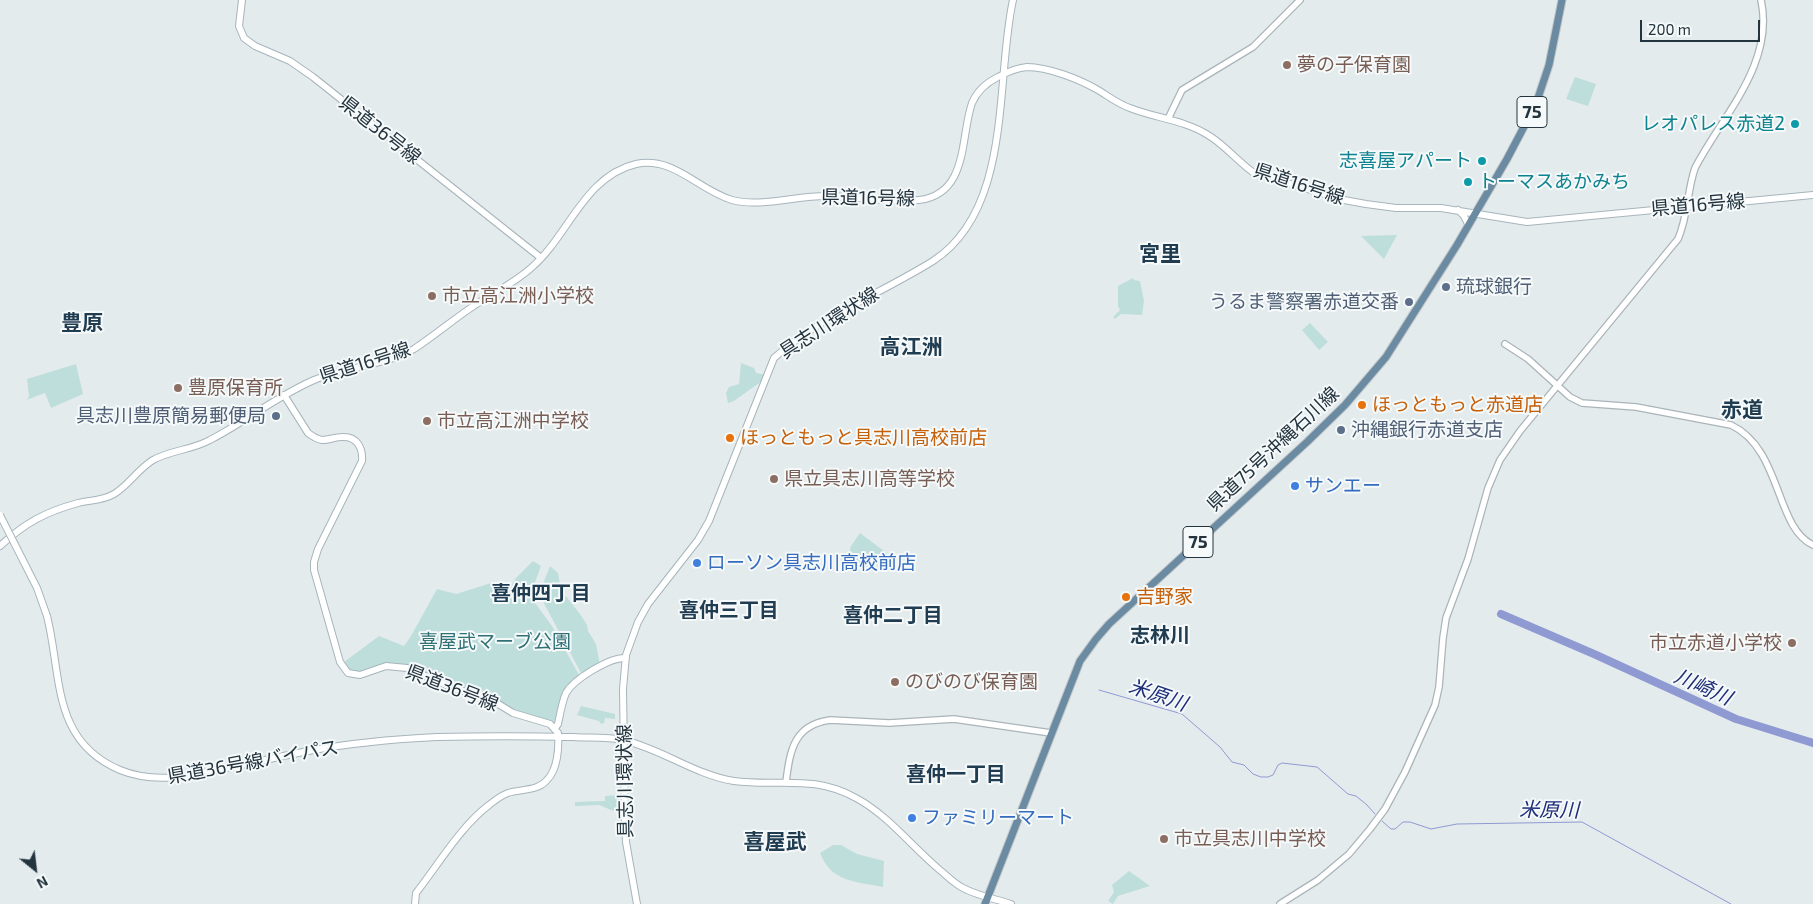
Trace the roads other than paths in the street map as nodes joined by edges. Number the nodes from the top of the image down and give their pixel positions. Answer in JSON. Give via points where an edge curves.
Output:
{"nodes":[{"id":1,"x":242,"y":0,"type":"edge"},
{"id":2,"x":1013,"y":0,"type":"edge"},
{"id":3,"x":1300,"y":0,"type":"edge"},
{"id":4,"x":1562,"y":0,"type":"edge"},
{"id":5,"x":1761,"y":0,"type":"edge"},
{"id":6,"x":1004,"y":74,"type":"junction"},
{"id":7,"x":1168,"y":119,"type":"junction"},
{"id":8,"x":1813,"y":195,"type":"edge"},
{"id":9,"x":1686,"y":206,"type":"junction"},
{"id":10,"x":1458,"y":210,"type":"junction"},
{"id":11,"x":1475,"y":213,"type":"junction"},
{"id":12,"x":1468,"y":224,"type":"junction"},
{"id":13,"x":541,"y":258,"type":"junction"},
{"id":14,"x":1505,"y":344,"type":"dead end"},
{"id":15,"x":1556,"y":386,"type":"junction"},
{"id":16,"x":284,"y":395,"type":"junction"},
{"id":17,"x":0,"y":515,"type":"edge"},
{"id":18,"x":1813,"y":545,"type":"edge"},
{"id":19,"x":0,"y":546,"type":"edge"},
{"id":20,"x":626,"y":658,"type":"junction"},
{"id":21,"x":554,"y":728,"type":"junction"},
{"id":22,"x":1051,"y":732,"type":"junction"},
{"id":23,"x":558,"y":737,"type":"junction"},
{"id":24,"x":624,"y":740,"type":"junction"},
{"id":25,"x":786,"y":782,"type":"junction"},
{"id":26,"x":986,"y":900,"type":"edge"},
{"id":27,"x":415,"y":904,"type":"edge"},
{"id":28,"x":637,"y":904,"type":"edge"},
{"id":29,"x":1012,"y":904,"type":"edge"},
{"id":30,"x":1280,"y":904,"type":"edge"}],
"edges":[{"from":1,"to":13,"type":"main road","name":"県道36号線","via":[[239,26],[244,38],[290,61],[313,77]]},
{"from":2,"to":6,"type":"main road","name":"具志川環状線"},
{"from":3,"to":7,"type":"street","via":[[1246,52],[1182,90]]},
{"from":4,"to":11,"type":"main road","name":"県道75号沖縄石川線","number":"75","via":[[1549,65],[1536,104]]},
{"from":5,"to":9,"type":"street","via":[[1764,26],[1756,63],[1695,168]]},
{"from":6,"to":7,"type":"main road","name":"県道16号線","via":[[1033,67],[1065,75],[1090,85],[1119,104]]},
{"from":6,"to":13,"type":"main road","name":"県道16号線","via":[[985,85],[974,100],[960,164],[949,184],[933,196],[914,200],[826,196],[742,202],[722,196],[664,164],[640,163],[609,176],[591,193]]},
{"from":6,"to":20,"type":"main road","name":"具志川環状線","via":[[996,144],[987,186],[962,234],[934,260],[837,313],[774,358],[709,522],[648,604]]},
{"from":7,"to":10,"type":"main road","name":"県道16号線","via":[[1201,130],[1254,173],[1272,179],[1366,204]]},
{"from":8,"to":9,"type":"main road","name":"県道16号線"},
{"from":9,"to":11,"type":"main road","name":"県道16号線","via":[[1532,222]]},
{"from":9,"to":15,"type":"street","via":[[1680,234],[1671,248]]},
{"from":10,"to":11,"type":"main road","name":"県道16号線"},
{"from":10,"to":12,"type":"main road"},
{"from":11,"to":12,"type":"main road","name":"県道75号沖縄石川線","number":"75"},
{"from":12,"to":22,"type":"main road","name":"県道75号沖縄石川線","number":"75","via":[[1386,357],[1361,387],[1307,442],[1137,597],[1096,639],[1075,671]]},
{"from":13,"to":16,"type":"main road","name":"県道16号線","via":[[516,280],[411,350],[317,378]]},
{"from":14,"to":15,"type":"street","via":[[1528,359]]},
{"from":15,"to":18,"type":"street","via":[[1582,403],[1636,407],[1737,428],[1760,451],[1799,535]]},
{"from":15,"to":30,"type":"street","via":[[1508,447],[1492,477],[1468,559],[1446,618],[1436,705],[1392,795],[1349,854],[1318,880]]},
{"from":16,"to":19,"type":"main road","name":"県道16号線","via":[[205,443],[156,458],[110,496],[57,509],[36,518]]},
{"from":16,"to":21,"type":"main road","name":"県道36号線","via":[[313,437],[321,440],[344,436],[359,444],[362,450],[362,461],[314,562],[342,665],[348,672],[360,675],[386,666],[407,668],[453,688],[490,699],[513,713]]},
{"from":17,"to":23,"type":"main road","name":"県道36号線バイパス","bridge":true,"via":[[37,588],[47,616],[60,697],[71,725],[86,746],[115,768],[137,776],[193,776],[310,751],[380,741],[438,737]]},
{"from":20,"to":21,"type":"main road","via":[[601,666],[582,677],[566,693]]},
{"from":20,"to":24,"type":"main road","name":"具志川環状線"},
{"from":21,"to":23,"type":"main road"},
{"from":22,"to":25,"type":"street","via":[[954,719],[888,723],[820,721],[812,723],[797,738]]},
{"from":22,"to":26,"type":"main road","name":"県道75号沖縄石川線","number":"75"},
{"from":23,"to":24,"type":"main road"},
{"from":23,"to":27,"type":"main road","via":[[556,761],[548,780],[540,786],[506,794],[470,822],[416,893]]},
{"from":24,"to":25,"type":"main road","via":[[711,776],[737,782]]},
{"from":24,"to":28,"type":"main road","name":"具志川環状線","via":[[626,842]]},
{"from":25,"to":26,"type":"main road","via":[[824,785],[856,798],[961,887]]},
{"from":26,"to":29,"type":"main road"}]}
